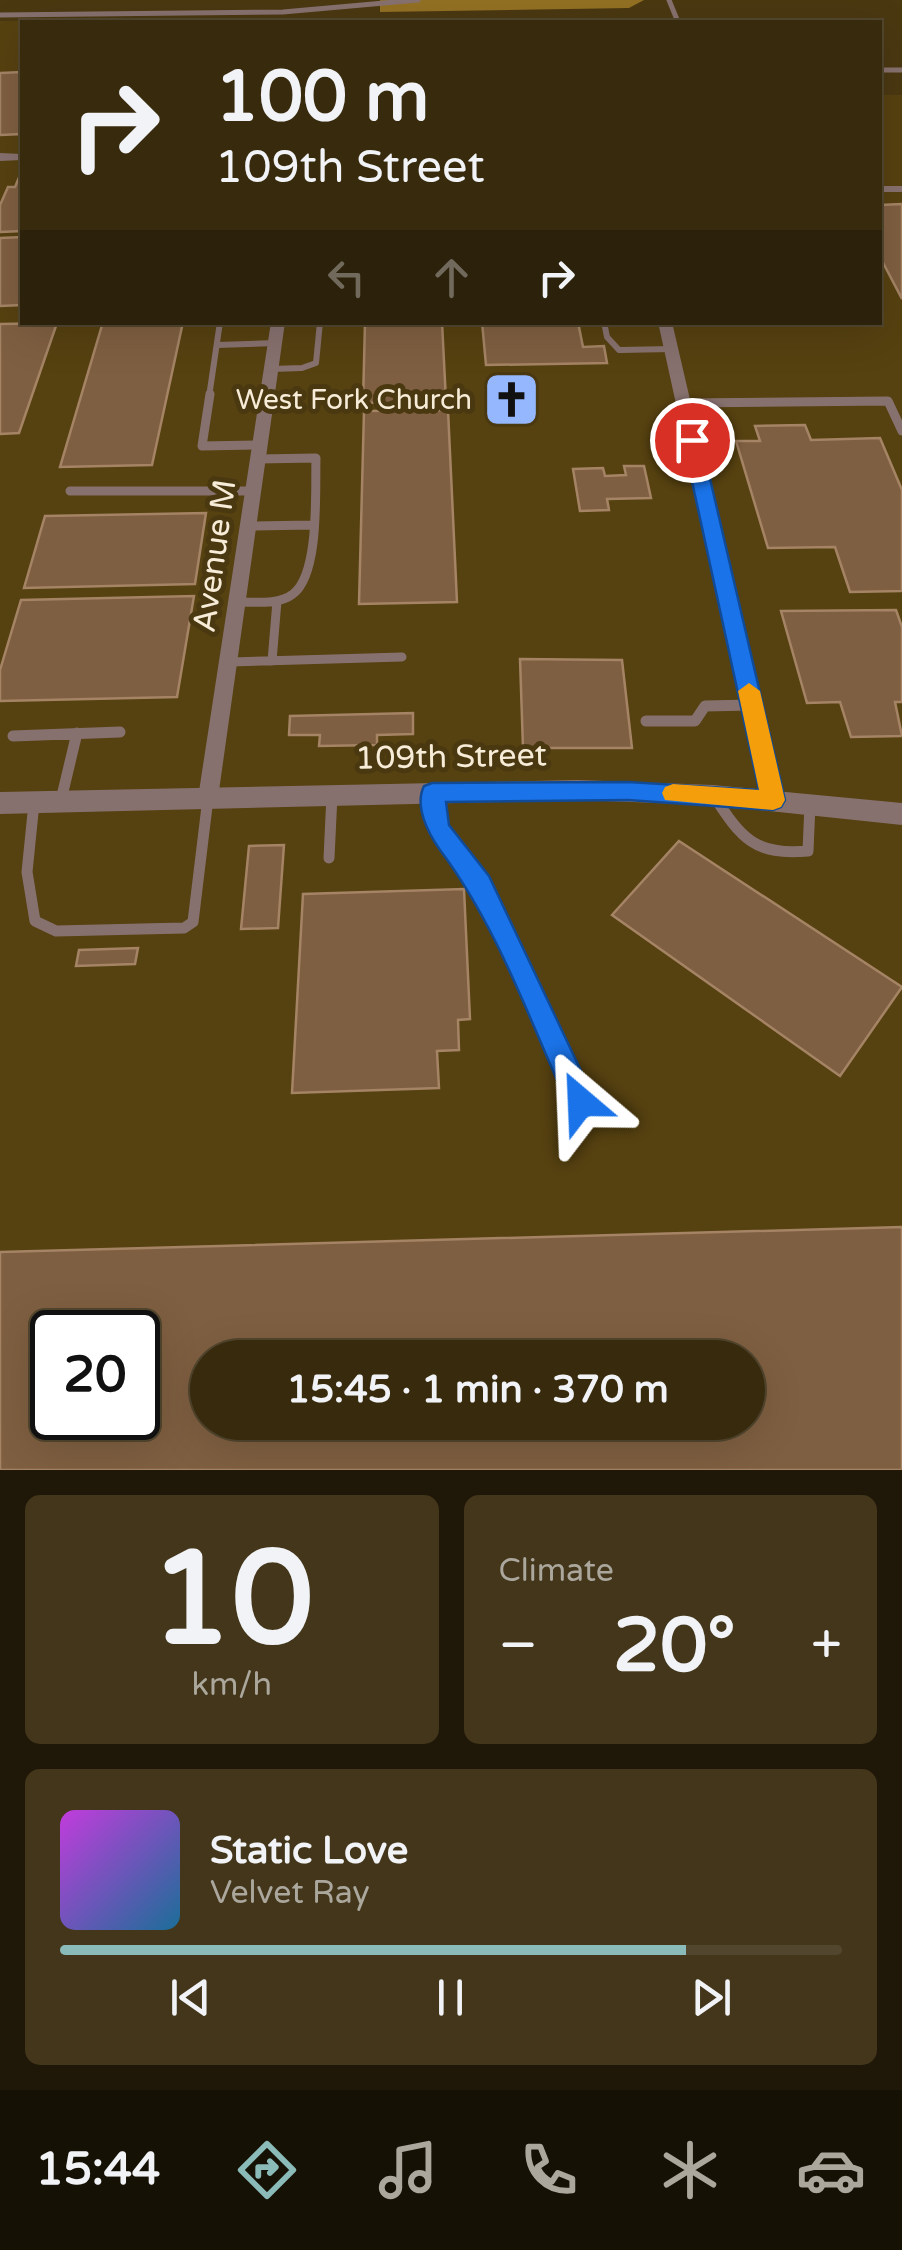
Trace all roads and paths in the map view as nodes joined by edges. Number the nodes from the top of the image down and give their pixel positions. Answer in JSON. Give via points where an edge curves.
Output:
{"nodes":[{"id":1,"x":418,"y":0,"type":"edge"},
{"id":2,"x":0,"y":15,"type":"edge"},
{"id":3,"x":220,"y":325,"type":"edge"},
{"id":4,"x":278,"y":325,"type":"edge"},
{"id":5,"x":320,"y":325,"type":"edge"},
{"id":6,"x":605,"y":325,"type":"edge"},
{"id":7,"x":666,"y":325,"type":"edge"},
{"id":8,"x":275,"y":343,"type":"junction"},
{"id":9,"x":217,"y":345,"type":"junction"},
{"id":10,"x":671,"y":349,"type":"junction"},
{"id":11,"x":272,"y":369,"type":"junction"},
{"id":12,"x":683,"y":402,"type":"junction"},
{"id":13,"x":902,"y":430,"type":"edge"},
{"id":14,"x":260,"y":452,"type":"junction"},
{"id":15,"x":70,"y":491,"type":"dead end"},
{"id":16,"x":254,"y":491,"type":"junction"},
{"id":17,"x":311,"y":525,"type":"junction"},
{"id":18,"x":249,"y":526,"type":"junction"},
{"id":19,"x":277,"y":600,"type":"junction"},
{"id":20,"x":238,"y":602,"type":"junction"},
{"id":21,"x":402,"y":657,"type":"dead end"},
{"id":22,"x":272,"y":661,"type":"junction"},
{"id":23,"x":230,"y":662,"type":"junction"},
{"id":24,"x":752,"y":705,"type":"junction"},
{"id":25,"x":646,"y":721,"type":"dead end"},
{"id":26,"x":120,"y":732,"type":"dead end"},
{"id":27,"x":76,"y":734,"type":"junction"},
{"id":28,"x":13,"y":736,"type":"dead end"},
{"id":29,"x":432,"y":792,"type":"junction"},
{"id":30,"x":332,"y":795,"type":"junction"},
{"id":31,"x":714,"y":796,"type":"junction"},
{"id":32,"x":208,"y":798,"type":"junction"},
{"id":33,"x":773,"y":800,"type":"junction"},
{"id":34,"x":48,"y":802,"type":"junction"},
{"id":35,"x":0,"y":803,"type":"edge"},
{"id":36,"x":810,"y":804,"type":"junction"},
{"id":37,"x":902,"y":814,"type":"edge"},
{"id":38,"x":329,"y":858,"type":"dead end"},
{"id":39,"x":581,"y":1102,"type":"dead end"}],
"edges":[{"from":1,"to":2,"type":"lane","via":[[283,12]]},
{"from":3,"to":9,"type":"lane"},
{"from":4,"to":8,"type":"street","name":"Avenue M"},
{"from":5,"to":11,"type":"lane","via":[[316,363]]},
{"from":6,"to":10,"type":"lane","via":[[619,350]]},
{"from":7,"to":10,"type":"street"},
{"from":8,"to":9,"type":"lane"},
{"from":8,"to":11,"type":"street","name":"Avenue M"},
{"from":9,"to":14,"type":"lane","via":[[202,446]]},
{"from":10,"to":12,"type":"street"},
{"from":11,"to":14,"type":"street","name":"Avenue M"},
{"from":12,"to":13,"type":"lane","via":[[888,401]]},
{"from":12,"to":24,"type":"street"},
{"from":14,"to":16,"type":"street","name":"Avenue M"},
{"from":14,"to":17,"type":"lane","via":[[316,458]]},
{"from":15,"to":16,"type":"lane"},
{"from":16,"to":18,"type":"street","name":"Avenue M"},
{"from":17,"to":18,"type":"lane"},
{"from":17,"to":19,"type":"lane","via":[[308,574],[295,593]]},
{"from":18,"to":20,"type":"street","name":"Avenue M"},
{"from":19,"to":20,"type":"lane"},
{"from":19,"to":22,"type":"lane"},
{"from":20,"to":23,"type":"street","name":"Avenue M"},
{"from":21,"to":22,"type":"lane"},
{"from":22,"to":23,"type":"lane"},
{"from":23,"to":32,"type":"street","name":"Avenue M"},
{"from":24,"to":25,"type":"lane","via":[[705,706],[695,721]]},
{"from":24,"to":33,"type":"street"},
{"from":26,"to":27,"type":"lane"},
{"from":27,"to":28,"type":"lane"},
{"from":27,"to":34,"type":"lane"},
{"from":29,"to":30,"type":"street","name":"109th Street"},
{"from":29,"to":31,"type":"street","name":"109th Street"},
{"from":29,"to":39,"type":"lane","via":[[438,828],[480,884]]},
{"from":30,"to":32,"type":"street","name":"109th Street"},
{"from":30,"to":38,"type":"lane"},
{"from":31,"to":33,"type":"street","name":"109th Street"},
{"from":31,"to":36,"type":"lane","via":[[738,834],[785,854],[808,851]]},
{"from":32,"to":34,"type":"street","name":"109th Street"},
{"from":32,"to":34,"type":"lane","via":[[190,926],[74,930],[44,928],[31,912],[27,872]]},
{"from":33,"to":36,"type":"street","name":"109th Street"},
{"from":34,"to":35,"type":"street","name":"109th Street"},
{"from":36,"to":37,"type":"street","name":"109th Street"}]}
